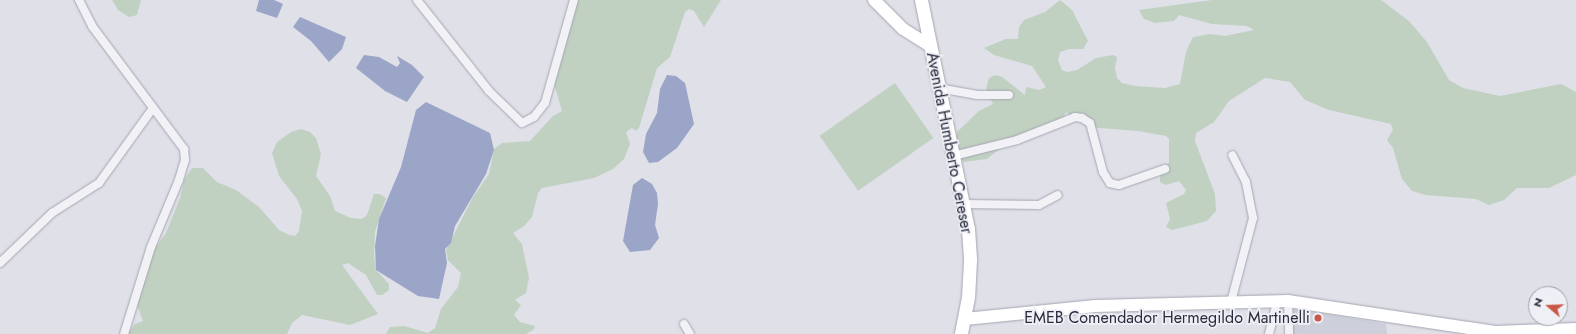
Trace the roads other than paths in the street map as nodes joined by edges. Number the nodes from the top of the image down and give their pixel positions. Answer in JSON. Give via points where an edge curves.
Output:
{"nodes":[{"id":1,"x":79,"y":0,"type":"edge"},
{"id":2,"x":417,"y":0,"type":"edge"},
{"id":3,"x":574,"y":0,"type":"edge"},
{"id":4,"x":874,"y":0,"type":"edge"},
{"id":5,"x":921,"y":0,"type":"edge"},
{"id":6,"x":929,"y":45,"type":"junction"},
{"id":7,"x":938,"y":88,"type":"junction"},
{"id":8,"x":1009,"y":95,"type":"dead end"},
{"id":9,"x":154,"y":108,"type":"junction"},
{"id":10,"x":1232,"y":155,"type":"dead end"},
{"id":11,"x":953,"y":156,"type":"junction"},
{"id":12,"x":1165,"y":169,"type":"dead end"},
{"id":13,"x":1058,"y":196,"type":"dead end"},
{"id":14,"x":964,"y":204,"type":"junction"},
{"id":15,"x":0,"y":263,"type":"edge"},
{"id":16,"x":1231,"y":302,"type":"junction"},
{"id":17,"x":1282,"y":302,"type":"junction"},
{"id":18,"x":965,"y":319,"type":"junction"},
{"id":19,"x":684,"y":324,"type":"dead end"},
{"id":20,"x":1576,"y":329,"type":"edge"},
{"id":21,"x":124,"y":334,"type":"edge"},
{"id":22,"x":690,"y":334,"type":"edge"},
{"id":23,"x":961,"y":334,"type":"edge"},
{"id":24,"x":1269,"y":334,"type":"edge"},
{"id":25,"x":1288,"y":334,"type":"edge"}],
"edges":[{"from":1,"to":9,"type":"street","via":[[92,26]]},
{"from":2,"to":3,"type":"street","via":[[489,91],[522,123],[534,116],[544,103]]},
{"from":4,"to":6,"type":"main road","via":[[904,29]]},
{"from":5,"to":6,"type":"main road","name":"Avenida Humberto Cereser"},
{"from":6,"to":7,"type":"main road","name":"Avenida Humberto Cereser"},
{"from":7,"to":8,"type":"street","via":[[977,95]]},
{"from":7,"to":11,"type":"main road","name":"Avenida Humberto Cereser"},
{"from":9,"to":15,"type":"street","via":[[99,183],[52,214]]},
{"from":9,"to":21,"type":"street","via":[[184,149],[185,160],[151,247]]},
{"from":10,"to":16,"type":"street","via":[[1246,182],[1253,218]]},
{"from":11,"to":12,"type":"street","via":[[1017,140],[1075,117],[1090,123],[1103,172],[1110,183],[1119,185]]},
{"from":11,"to":14,"type":"main road","name":"Avenida Humberto Cereser"},
{"from":13,"to":14,"type":"street","via":[[1039,205]]},
{"from":14,"to":18,"type":"main road","name":"Avenida Humberto Cereser","via":[[970,260]]},
{"from":16,"to":17,"type":"main road"},
{"from":16,"to":18,"type":"main road","via":[[1095,306]]},
{"from":17,"to":20,"type":"main road","via":[[1495,332]]},
{"from":17,"to":24,"type":"street"},
{"from":17,"to":25,"type":"street"},
{"from":18,"to":23,"type":"main road","name":"Avenida Humberto Cereser"},
{"from":19,"to":22,"type":"street"}]}
